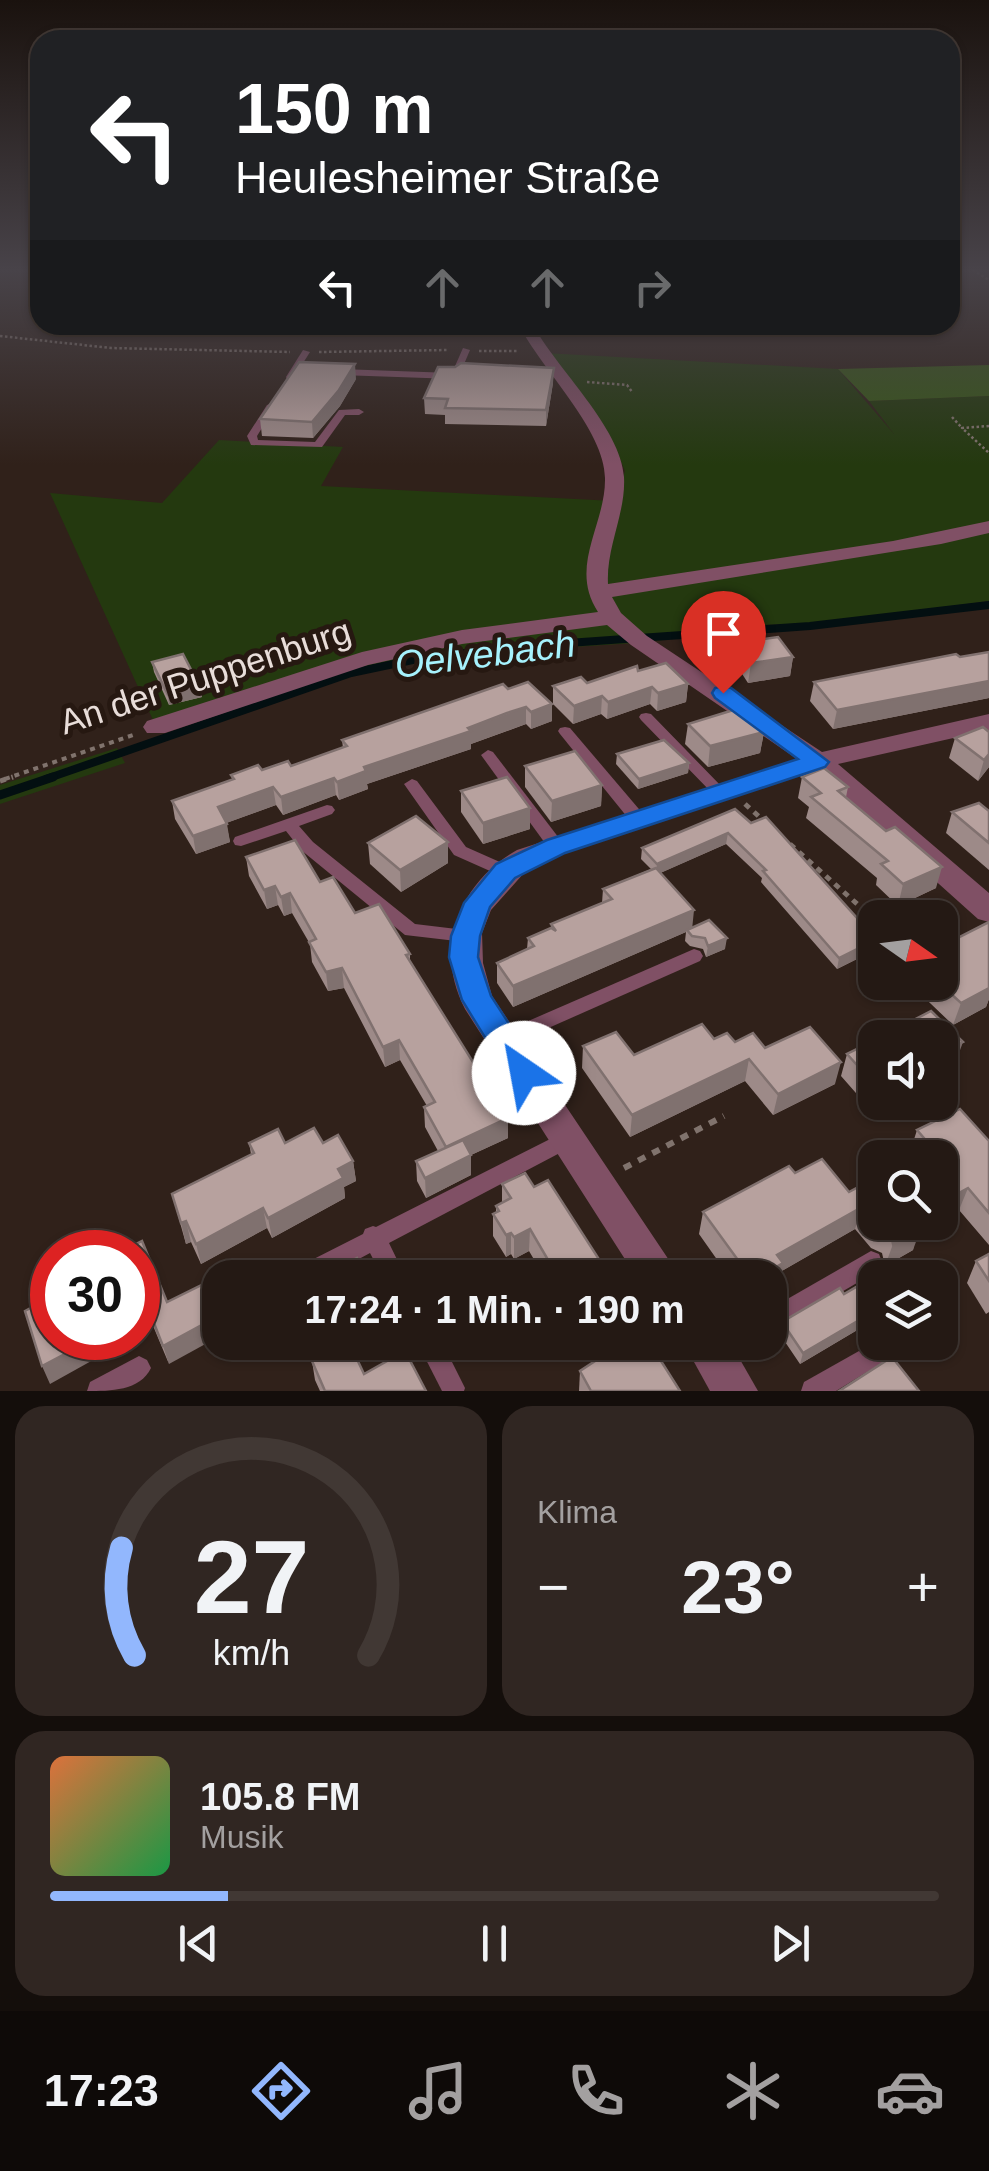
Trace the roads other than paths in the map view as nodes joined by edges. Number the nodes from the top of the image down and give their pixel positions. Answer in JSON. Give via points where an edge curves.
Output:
{"nodes":[{"id":1,"x":530,"y":335,"type":"edge"},
{"id":2,"x":466,"y":350,"type":"road end"},
{"id":3,"x":306,"y":352,"type":"road end"},
{"id":4,"x":294,"y":370,"type":"junction"},
{"id":5,"x":314,"y":371,"type":"edge"},
{"id":6,"x":334,"y":372,"type":"edge"},
{"id":7,"x":284,"y":386,"type":"edge"},
{"id":8,"x":273,"y":403,"type":"edge"},
{"id":9,"x":358,"y":412,"type":"dead end"},
{"id":10,"x":989,"y":528,"type":"edge"},
{"id":11,"x":601,"y":592,"type":"junction"},
{"id":12,"x":630,"y":632,"type":"junction"},
{"id":13,"x":646,"y":717,"type":"dead end"},
{"id":14,"x":989,"y":722,"type":"edge"},
{"id":15,"x":156,"y":727,"type":"road end"},
{"id":16,"x":564,"y":732,"type":"dead end"},
{"id":17,"x":488,"y":755,"type":"dead end"},
{"id":18,"x":817,"y":762,"type":"junction"},
{"id":19,"x":412,"y":784,"type":"dead end"},
{"id":20,"x":723,"y":789,"type":"junction"},
{"id":21,"x":327,"y":810,"type":"dead end"},
{"id":22,"x":638,"y":819,"type":"junction"},
{"id":23,"x":289,"y":824,"type":"junction"},
{"id":24,"x":241,"y":841,"type":"dead end"},
{"id":25,"x":556,"y":846,"type":"junction"},
{"id":26,"x":506,"y":871,"type":"junction"},
{"id":27,"x":989,"y":911,"type":"edge"},
{"id":28,"x":465,"y":936,"type":"junction"},
{"id":29,"x":694,"y":956,"type":"dead end"},
{"id":30,"x":502,"y":1040,"type":"junction"},
{"id":31,"x":569,"y":1139,"type":"junction"},
{"id":32,"x":373,"y":1236,"type":"junction"},
{"id":33,"x":331,"y":1260,"type":"edge"},
{"id":34,"x":385,"y":1260,"type":"edge"},
{"id":35,"x":648,"y":1260,"type":"edge"},
{"id":36,"x":858,"y":1270,"type":"edge"},
{"id":37,"x":787,"y":1312,"type":"edge"},
{"id":38,"x":438,"y":1360,"type":"edge"},
{"id":39,"x":865,"y":1360,"type":"edge"},
{"id":40,"x":139,"y":1368,"type":"dead end"},
{"id":41,"x":453,"y":1388,"type":"dead end"},
{"id":42,"x":99,"y":1391,"type":"edge"},
{"id":43,"x":813,"y":1391,"type":"edge"}],
"edges":[{"from":1,"to":11,"type":"street","via":[[608,447],[615,479],[598,543]]},
{"from":2,"to":6,"type":"lane","via":[[455,376]]},
{"from":3,"to":4,"type":"lane"},
{"from":4,"to":5,"type":"lane"},
{"from":4,"to":7,"type":"lane"},
{"from":8,"to":9,"type":"lane","via":[[254,442],[318,445],[342,412]]},
{"from":10,"to":11,"type":"street","via":[[868,554],[702,572]]},
{"from":11,"to":12,"type":"street"},
{"from":12,"to":15,"type":"street","name":"An der Puppenburg","via":[[462,638],[362,659]]},
{"from":12,"to":18,"type":"street"},
{"from":13,"to":20,"type":"lane"},
{"from":14,"to":18,"type":"street"},
{"from":16,"to":22,"type":"lane"},
{"from":17,"to":25,"type":"lane"},
{"from":18,"to":20,"type":"street"},
{"from":18,"to":27,"type":"street"},
{"from":19,"to":26,"type":"lane","via":[[460,851]]},
{"from":20,"to":22,"type":"street"},
{"from":21,"to":23,"type":"lane"},
{"from":22,"to":25,"type":"street"},
{"from":23,"to":24,"type":"lane"},
{"from":23,"to":28,"type":"lane","via":[[412,930]]},
{"from":25,"to":26,"type":"street"},
{"from":26,"to":28,"type":"street","via":[[478,903]]},
{"from":28,"to":30,"type":"street","via":[[477,1000]]},
{"from":29,"to":30,"type":"lane"},
{"from":30,"to":31,"type":"street"},
{"from":31,"to":32,"type":"lane"},
{"from":31,"to":35,"type":"street"},
{"from":32,"to":33,"type":"lane"},
{"from":32,"to":34,"type":"lane"},
{"from":36,"to":37,"type":"lane"},
{"from":38,"to":41,"type":"lane"},
{"from":39,"to":43,"type":"lane"},
{"from":40,"to":42,"type":"lane"}]}
